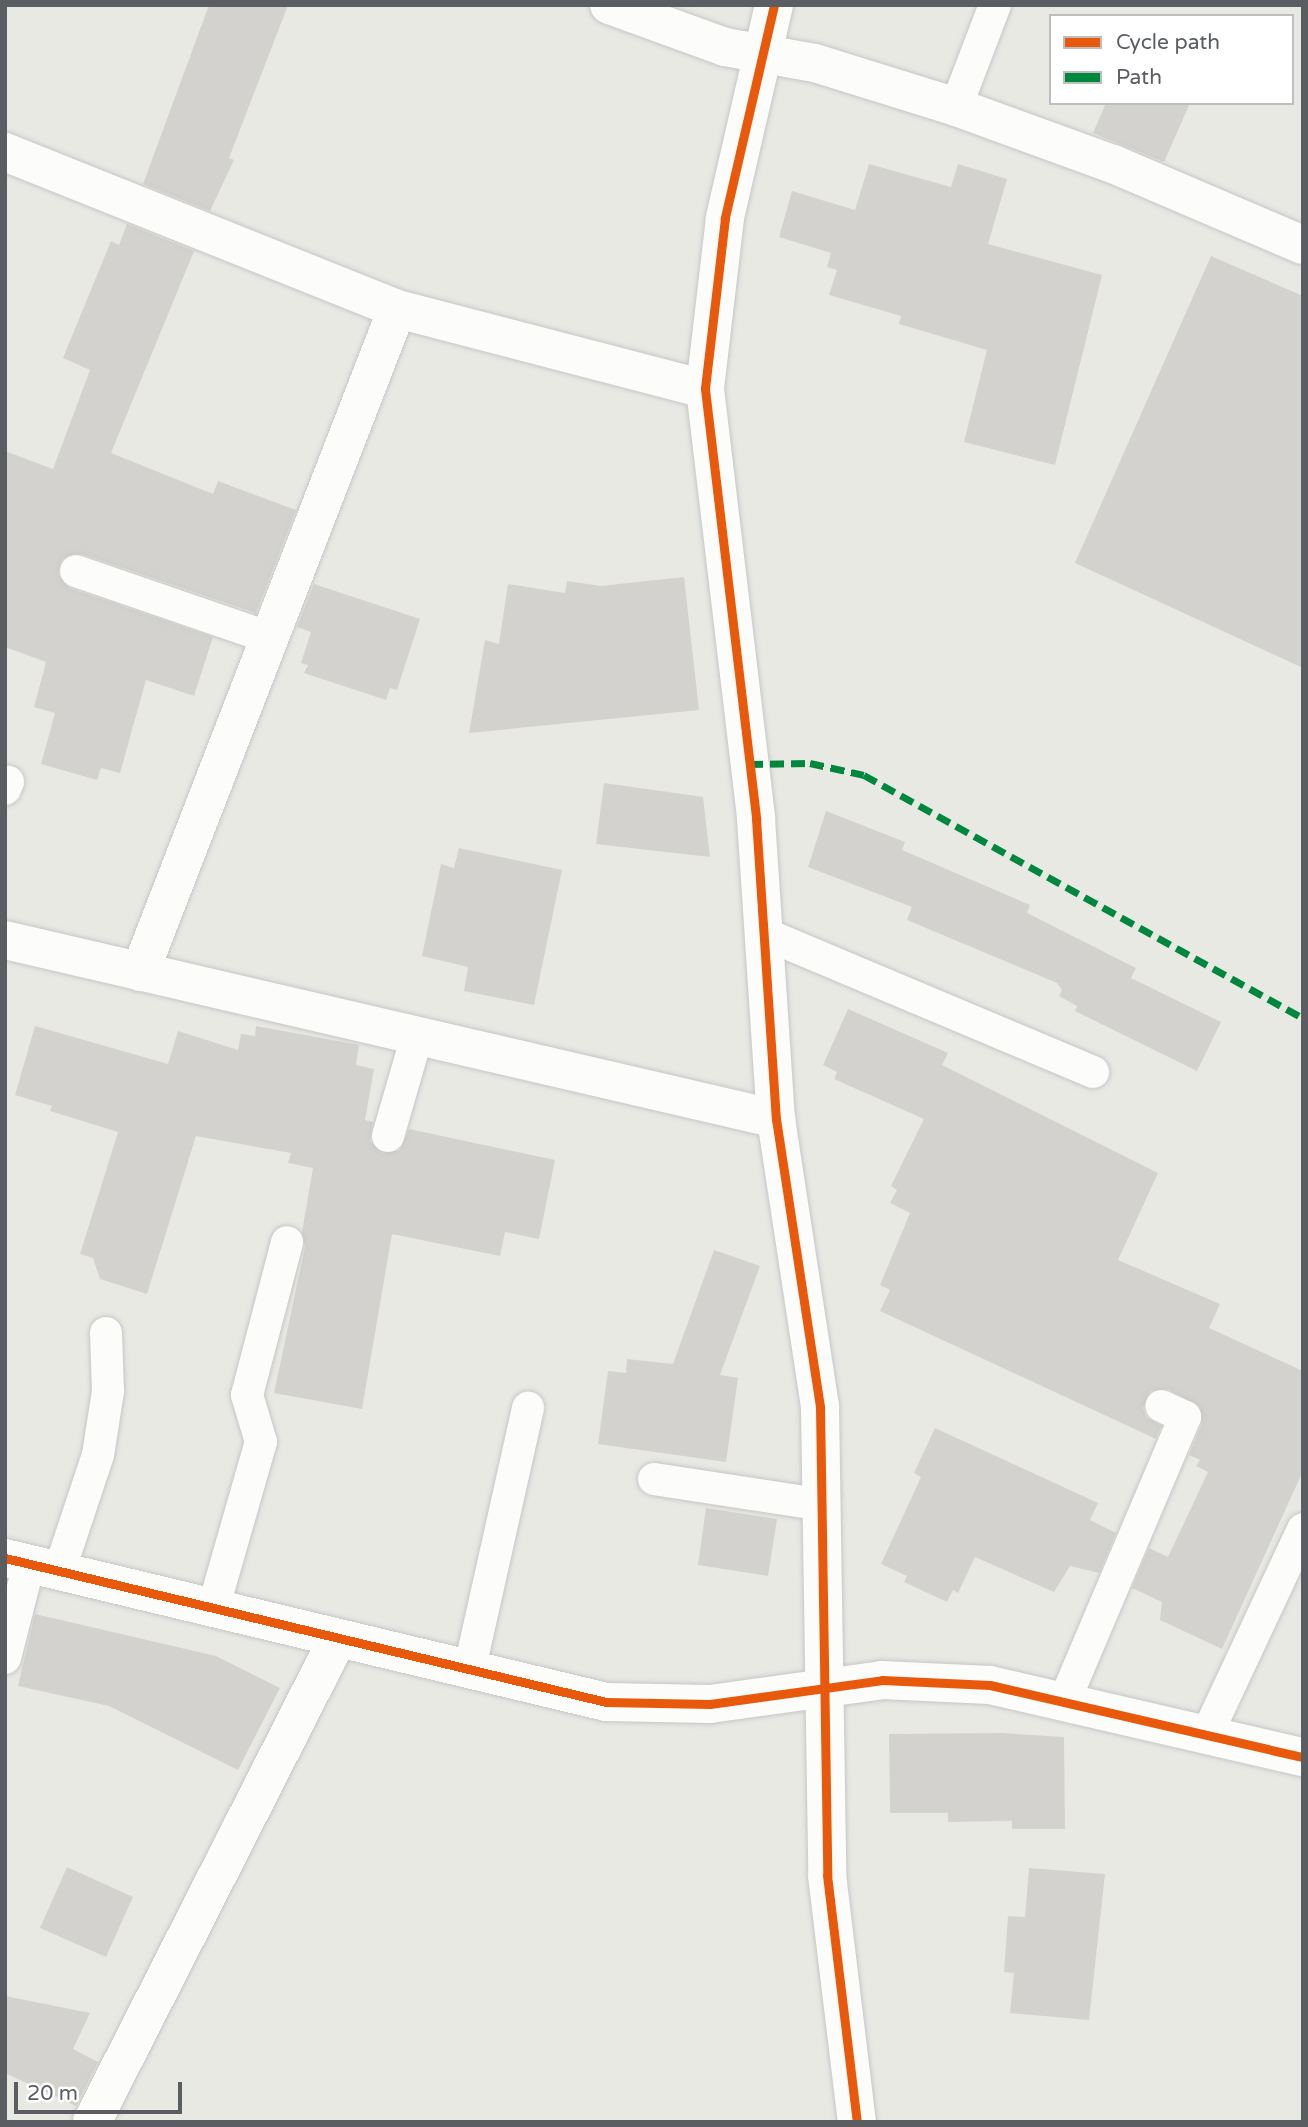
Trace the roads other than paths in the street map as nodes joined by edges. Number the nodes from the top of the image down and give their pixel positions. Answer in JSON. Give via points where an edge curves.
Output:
{"nodes":[{"id":1,"x":609,"y":5,"type":"edge"},
{"id":2,"x":774,"y":5,"type":"edge"},
{"id":3,"x":995,"y":5,"type":"edge"},
{"id":4,"x":763,"y":53,"type":"junction"},
{"id":5,"x":956,"y":107,"type":"junction"},
{"id":6,"x":5,"y":152,"type":"edge"},
{"id":7,"x":1303,"y":245,"type":"edge"},
{"id":8,"x":397,"y":309,"type":"junction"},
{"id":9,"x":705,"y":389,"type":"junction"},
{"id":10,"x":76,"y":571,"type":"dead end"},
{"id":11,"x":268,"y":637,"type":"junction"},
{"id":12,"x":765,"y":934,"type":"junction"},
{"id":13,"x":5,"y":940,"type":"edge"},
{"id":14,"x":139,"y":971,"type":"junction"},
{"id":15,"x":417,"y":1036,"type":"junction"},
{"id":16,"x":1093,"y":1072,"type":"dead end"},
{"id":17,"x":776,"y":1119,"type":"junction"},
{"id":18,"x":388,"y":1136,"type":"dead end"},
{"id":19,"x":288,"y":1242,"type":"dead end"},
{"id":20,"x":106,"y":1333,"type":"dead end"},
{"id":21,"x":1161,"y":1406,"type":"dead end"},
{"id":22,"x":528,"y":1407,"type":"dead end"},
{"id":23,"x":654,"y":1479,"type":"dead end"},
{"id":24,"x":824,"y":1505,"type":"junction"},
{"id":25,"x":1303,"y":1529,"type":"edge"},
{"id":26,"x":32,"y":1564,"type":"edge"},
{"id":27,"x":213,"y":1609,"type":"junction"},
{"id":28,"x":337,"y":1640,"type":"junction"},
{"id":29,"x":5,"y":1658,"type":"edge"},
{"id":30,"x":469,"y":1672,"type":"junction"},
{"id":31,"x":825,"y":1691,"type":"junction"},
{"id":32,"x":1064,"y":1702,"type":"junction"},
{"id":33,"x":1208,"y":1732,"type":"junction"},
{"id":34,"x":1303,"y":1756,"type":"edge"},
{"id":35,"x":92,"y":2122,"type":"edge"},
{"id":36,"x":858,"y":2122,"type":"edge"}],
"edges":[{"from":1,"to":4,"type":"street","via":[[725,47]]},
{"from":2,"to":4,"type":"street"},
{"from":3,"to":5,"type":"lane"},
{"from":4,"to":5,"type":"street","via":[[815,63]]},
{"from":4,"to":9,"type":"street","via":[[725,218]]},
{"from":5,"to":7,"type":"street","via":[[1113,164]]},
{"from":6,"to":8,"type":"street"},
{"from":8,"to":9,"type":"street"},
{"from":8,"to":11,"type":"street"},
{"from":9,"to":12,"type":"street","via":[[756,819]]},
{"from":10,"to":11,"type":"lane"},
{"from":11,"to":14,"type":"street"},
{"from":12,"to":16,"type":"lane"},
{"from":12,"to":17,"type":"street"},
{"from":13,"to":14,"type":"street"},
{"from":14,"to":15,"type":"street"},
{"from":15,"to":17,"type":"street"},
{"from":15,"to":18,"type":"lane"},
{"from":17,"to":24,"type":"street","via":[[820,1407]]},
{"from":19,"to":27,"type":"lane","via":[[247,1395],[261,1442]]},
{"from":20,"to":26,"type":"lane","via":[[108,1391],[98,1455]]},
{"from":21,"to":32,"type":"lane","via":[[1185,1417]]},
{"from":22,"to":30,"type":"lane"},
{"from":23,"to":24,"type":"lane"},
{"from":24,"to":31,"type":"street"},
{"from":25,"to":33,"type":"lane"},
{"from":26,"to":27,"type":"street"},
{"from":26,"to":29,"type":"lane"},
{"from":27,"to":28,"type":"street"},
{"from":28,"to":30,"type":"street"},
{"from":28,"to":35,"type":"street"},
{"from":30,"to":31,"type":"street","via":[[606,1702],[710,1704]]},
{"from":31,"to":32,"type":"street","via":[[882,1680],[990,1685]]},
{"from":31,"to":36,"type":"street","via":[[827,1875]]},
{"from":32,"to":33,"type":"street"},
{"from":33,"to":34,"type":"street"}]}
